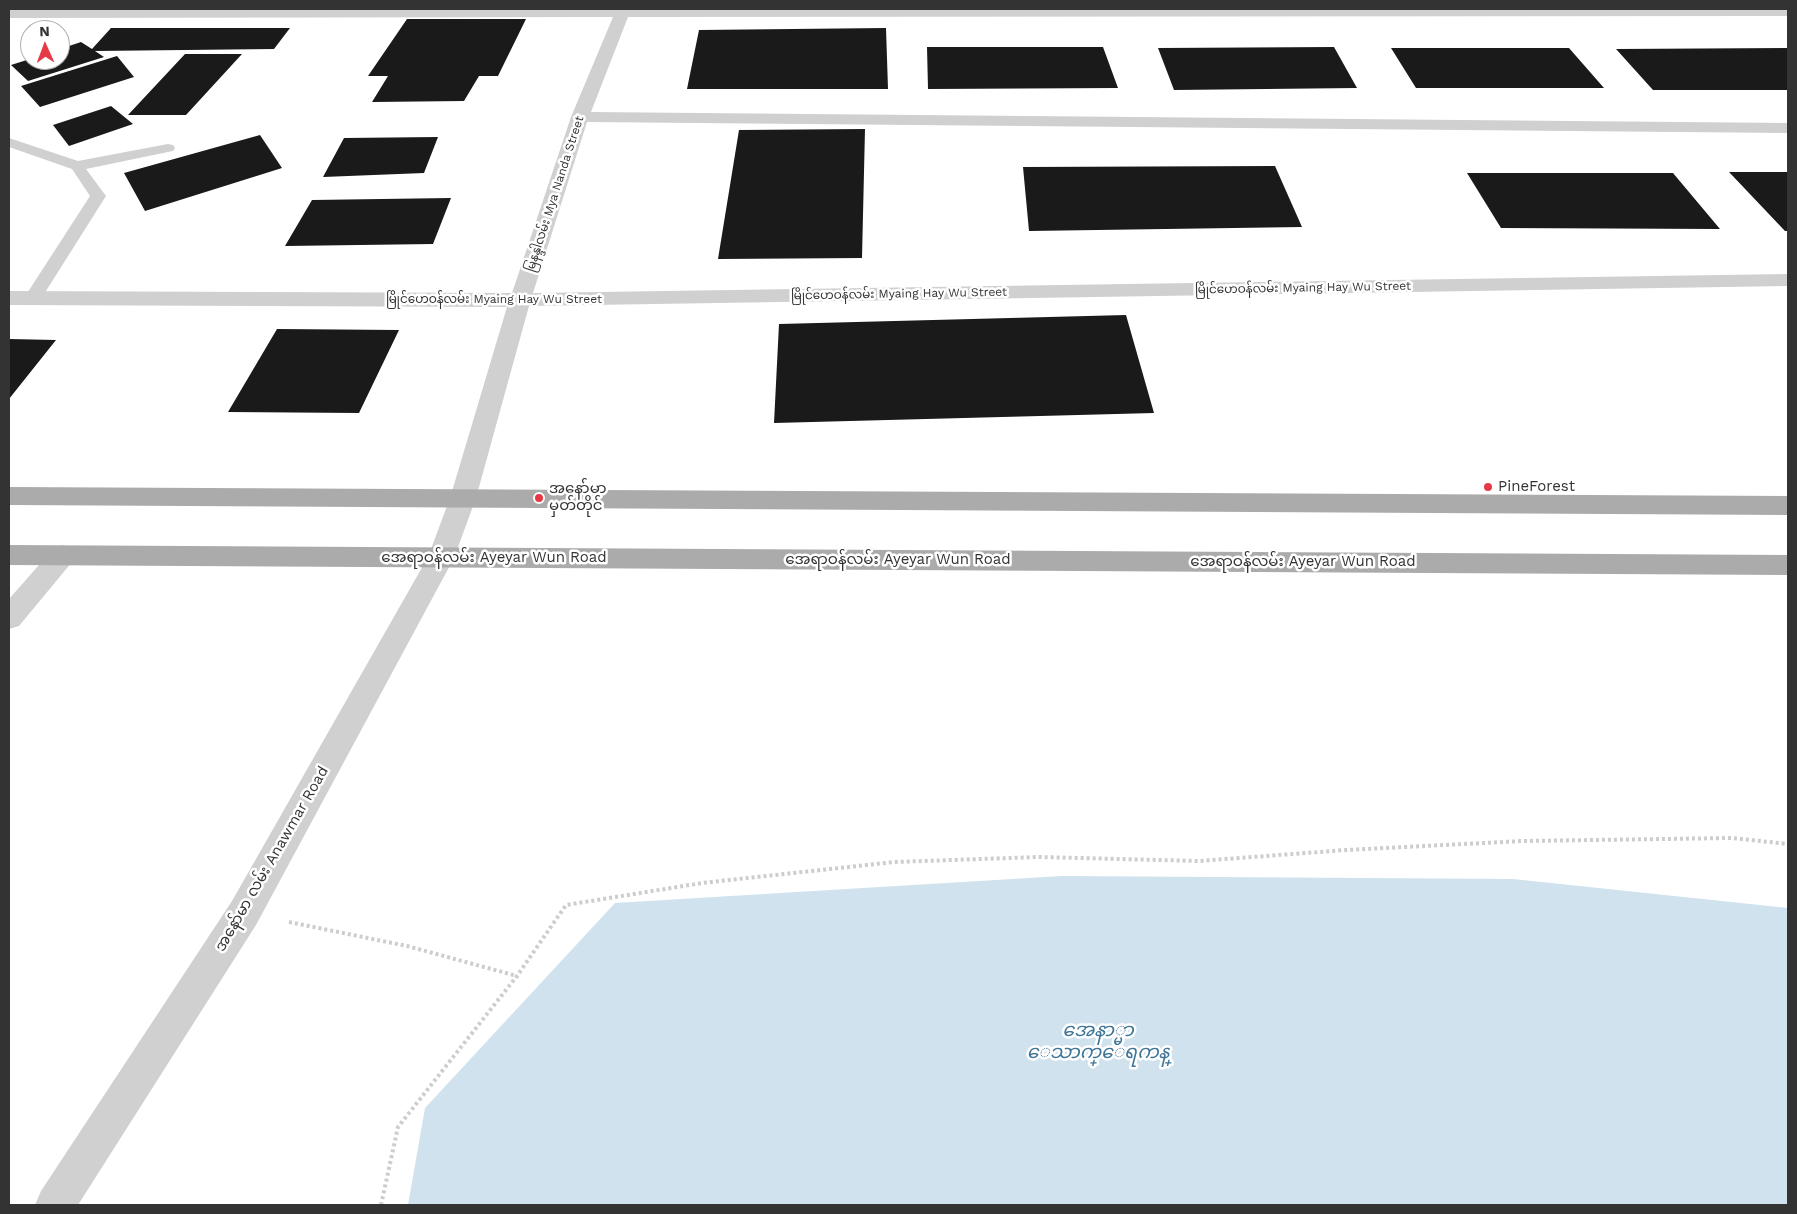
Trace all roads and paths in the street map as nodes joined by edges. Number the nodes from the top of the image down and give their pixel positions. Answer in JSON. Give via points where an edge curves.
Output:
{"nodes":[{"id":1,"x":623,"y":11,"type":"edge"},
{"id":2,"x":1788,"y":11,"type":"edge"},
{"id":3,"x":235,"y":12,"type":"edge"},
{"id":4,"x":9,"y":13,"type":"edge"},
{"id":5,"x":580,"y":117,"type":"junction"},
{"id":6,"x":1788,"y":128,"type":"edge"},
{"id":7,"x":9,"y":142,"type":"edge"},
{"id":8,"x":168,"y":148,"type":"dead end"},
{"id":9,"x":77,"y":166,"type":"junction"},
{"id":10,"x":1788,"y":280,"type":"edge"},
{"id":11,"x":9,"y":298,"type":"edge"},
{"id":12,"x":33,"y":298,"type":"junction"},
{"id":13,"x":520,"y":300,"type":"junction"},
{"id":14,"x":9,"y":496,"type":"edge"},
{"id":15,"x":464,"y":498,"type":"junction"},
{"id":16,"x":1788,"y":506,"type":"edge"},
{"id":17,"x":9,"y":555,"type":"edge"},
{"id":18,"x":63,"y":555,"type":"junction"},
{"id":19,"x":441,"y":558,"type":"junction"},
{"id":20,"x":1788,"y":565,"type":"edge"},
{"id":21,"x":9,"y":618,"type":"edge"},
{"id":22,"x":1788,"y":844,"type":"edge"},
{"id":23,"x":244,"y":913,"type":"junction"},
{"id":24,"x":517,"y":976,"type":"junction"},
{"id":25,"x":55,"y":1205,"type":"edge"},
{"id":26,"x":381,"y":1205,"type":"edge"}],
"edges":[{"from":1,"to":2,"type":"street"},
{"from":1,"to":3,"type":"street"},
{"from":1,"to":5,"type":"street","name":"မြနန္ဒါလမ်း Mya Nanda Street"},
{"from":3,"to":4,"type":"street"},
{"from":5,"to":6,"type":"street"},
{"from":5,"to":13,"type":"street","name":"မြနန္ဒါလမ်း Mya Nanda Street"},
{"from":7,"to":9,"type":"lane"},
{"from":8,"to":9,"type":"lane"},
{"from":9,"to":12,"type":"lane","via":[[98,196]]},
{"from":10,"to":13,"type":"street","name":"မြိုင်ဟေဝန်လမ်း Myaing Hay Wu Street"},
{"from":11,"to":12,"type":"street","name":"မြိုင်ဟေဝန်လမ်း Myaing Hay Wu Street"},
{"from":12,"to":13,"type":"street","name":"မြိုင်ဟေဝန်လမ်း Myaing Hay Wu Street"},
{"from":13,"to":15,"type":"street","name":"မြနန္ဒါလမ်း Mya Nanda Street"},
{"from":14,"to":15,"type":"main road"},
{"from":15,"to":16,"type":"main road"},
{"from":15,"to":19,"type":"street","name":"အနော်မာ လမ်း Anawmar Road"},
{"from":17,"to":18,"type":"main road","name":"အေရာဝန်လမ်း Ayeyar Wun Road"},
{"from":18,"to":19,"type":"main road","name":"အေရာဝန်လမ်း Ayeyar Wun Road"},
{"from":18,"to":21,"type":"street"},
{"from":19,"to":20,"type":"main road","name":"အေရာဝန်လမ်း Ayeyar Wun Road"},
{"from":19,"to":23,"type":"street","name":"အနော်မာ လမ်း Anawmar Road"},
{"from":22,"to":24,"type":"path","via":[[1732,838],[1523,841],[1200,861],[1039,857],[894,862],[702,883],[566,905]]},
{"from":23,"to":24,"type":"path","via":[[407,946]]},
{"from":23,"to":25,"type":"street","name":"အနော်မာ လမ်း Anawmar Road"},
{"from":24,"to":26,"type":"path","via":[[398,1127]]}]}
